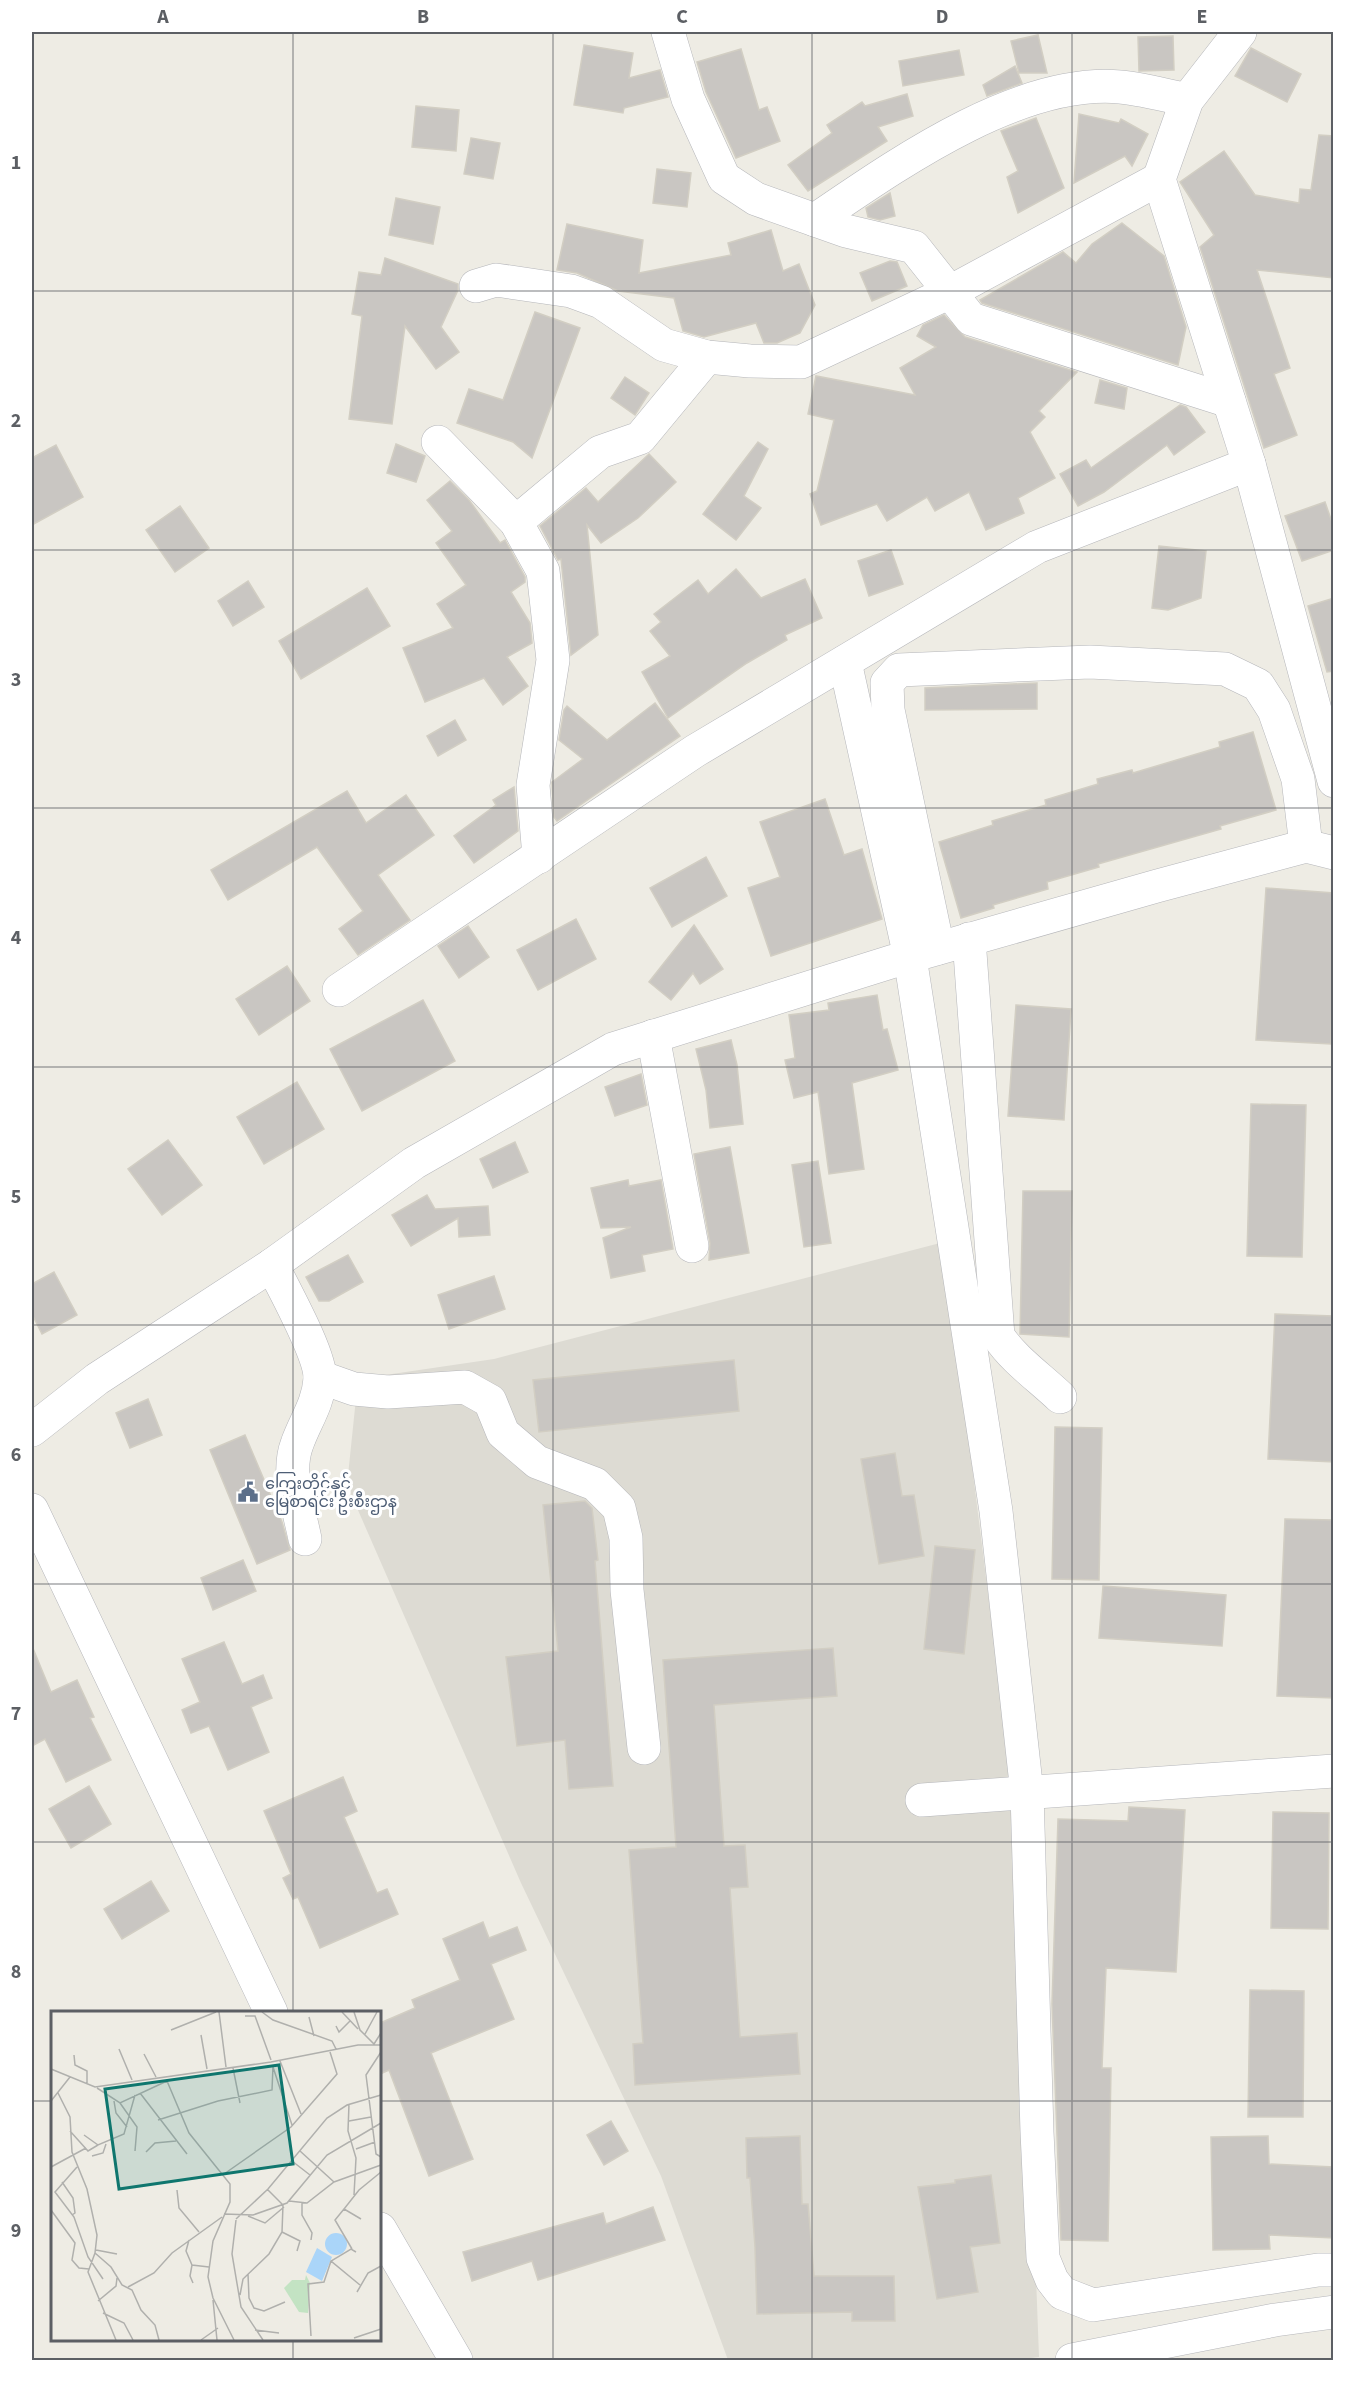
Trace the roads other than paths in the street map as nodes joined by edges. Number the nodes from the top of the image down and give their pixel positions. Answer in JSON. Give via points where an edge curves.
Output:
{"nodes":[{"id":1,"x":668,"y":32,"type":"edge"},
{"id":2,"x":1240,"y":32,"type":"edge"},
{"id":3,"x":1187,"y":100,"type":"junction"},
{"id":4,"x":1159,"y":179,"type":"junction"},
{"id":5,"x":815,"y":220,"type":"junction"},
{"id":6,"x":476,"y":286,"type":"dead end"},
{"id":7,"x":950,"y":292,"type":"junction"},
{"id":8,"x":707,"y":357,"type":"junction"},
{"id":9,"x":1229,"y":401,"type":"junction"},
{"id":10,"x":438,"y":442,"type":"dead end"},
{"id":11,"x":1249,"y":464,"type":"junction"},
{"id":12,"x":516,"y":522,"type":"junction"},
{"id":13,"x":845,"y":662,"type":"junction"},
{"id":14,"x":1334,"y":781,"type":"edge"},
{"id":15,"x":1320,"y":850,"type":"edge"},
{"id":16,"x":539,"y":857,"type":"junction"},
{"id":17,"x":969,"y":939,"type":"junction"},
{"id":18,"x":924,"y":952,"type":"junction"},
{"id":19,"x":339,"y":990,"type":"dead end"},
{"id":20,"x":653,"y":1036,"type":"junction"},
{"id":21,"x":692,"y":1246,"type":"dead end"},
{"id":22,"x":272,"y":1265,"type":"junction"},
{"id":23,"x":320,"y":1377,"type":"junction"},
{"id":24,"x":1060,"y":1397,"type":"dead end"},
{"id":25,"x":32,"y":1430,"type":"edge"},
{"id":26,"x":32,"y":1510,"type":"edge"},
{"id":27,"x":305,"y":1539,"type":"dead end"},
{"id":28,"x":644,"y":1748,"type":"dead end"},
{"id":29,"x":1334,"y":1771,"type":"edge"},
{"id":30,"x":1027,"y":1793,"type":"junction"},
{"id":31,"x":922,"y":1800,"type":"dead end"},
{"id":32,"x":270,"y":2011,"type":"edge"},
{"id":33,"x":381,"y":2231,"type":"edge"},
{"id":34,"x":1334,"y":2270,"type":"edge"},
{"id":35,"x":1270,"y":2278,"type":"junction"},
{"id":36,"x":1334,"y":2312,"type":"edge"},
{"id":37,"x":1275,"y":2320,"type":"junction"},
{"id":38,"x":456,"y":2361,"type":"edge"},
{"id":39,"x":1072,"y":2361,"type":"edge"}],
"edges":[{"from":1,"to":5,"type":"street","via":[[688,99],[724,178],[756,199]]},
{"from":2,"to":3,"type":"street"},
{"from":3,"to":4,"type":"street"},
{"from":3,"to":5,"type":"street","via":[[1119,87],[1071,89],[1023,101],[922,150]]},
{"from":4,"to":7,"type":"street"},
{"from":4,"to":9,"type":"street"},
{"from":5,"to":7,"type":"street","via":[[914,247]]},
{"from":6,"to":8,"type":"street","via":[[496,280],[571,291],[602,302],[664,345]]},
{"from":7,"to":8,"type":"street","via":[[801,362]]},
{"from":7,"to":9,"type":"street","via":[[972,319]]},
{"from":8,"to":12,"type":"street","via":[[640,438],[600,452]]},
{"from":9,"to":11,"type":"street"},
{"from":10,"to":12,"type":"street"},
{"from":11,"to":13,"type":"street","via":[[1037,548]]},
{"from":11,"to":14,"type":"street"},
{"from":12,"to":16,"type":"street","via":[[543,571],[553,660],[533,785]]},
{"from":13,"to":16,"type":"street","via":[[695,751]]},
{"from":13,"to":18,"type":"street"},
{"from":15,"to":17,"type":"street"},
{"from":15,"to":18,"type":"street","via":[[1275,710],[1258,685],[1225,669],[1090,662],[899,670],[887,683],[888,710]]},
{"from":16,"to":19,"type":"street"},
{"from":17,"to":18,"type":"street"},
{"from":17,"to":24,"type":"street","via":[[998,1336],[1010,1354]]},
{"from":18,"to":20,"type":"street"},
{"from":18,"to":30,"type":"street","via":[[996,1511]]},
{"from":20,"to":21,"type":"street"},
{"from":20,"to":22,"type":"street","via":[[613,1049],[414,1163]]},
{"from":22,"to":23,"type":"street"},
{"from":22,"to":25,"type":"street","via":[[97,1379]]},
{"from":23,"to":27,"type":"street","via":[[314,1411],[297,1444],[291,1469]]},
{"from":23,"to":28,"type":"street","via":[[354,1389],[388,1392],[465,1387],[490,1401],[503,1433],[537,1462],[595,1484],[619,1508],[626,1538],[627,1590]]},
{"from":26,"to":32,"type":"street"},
{"from":29,"to":30,"type":"street"},
{"from":30,"to":31,"type":"street"},
{"from":30,"to":35,"type":"street","via":[[1043,2258],[1052,2280],[1062,2292],[1093,2305]]},
{"from":33,"to":38,"type":"street"},
{"from":34,"to":35,"type":"street"},
{"from":35,"to":37,"type":"street"},
{"from":36,"to":37,"type":"street"},
{"from":37,"to":39,"type":"street"}]}
